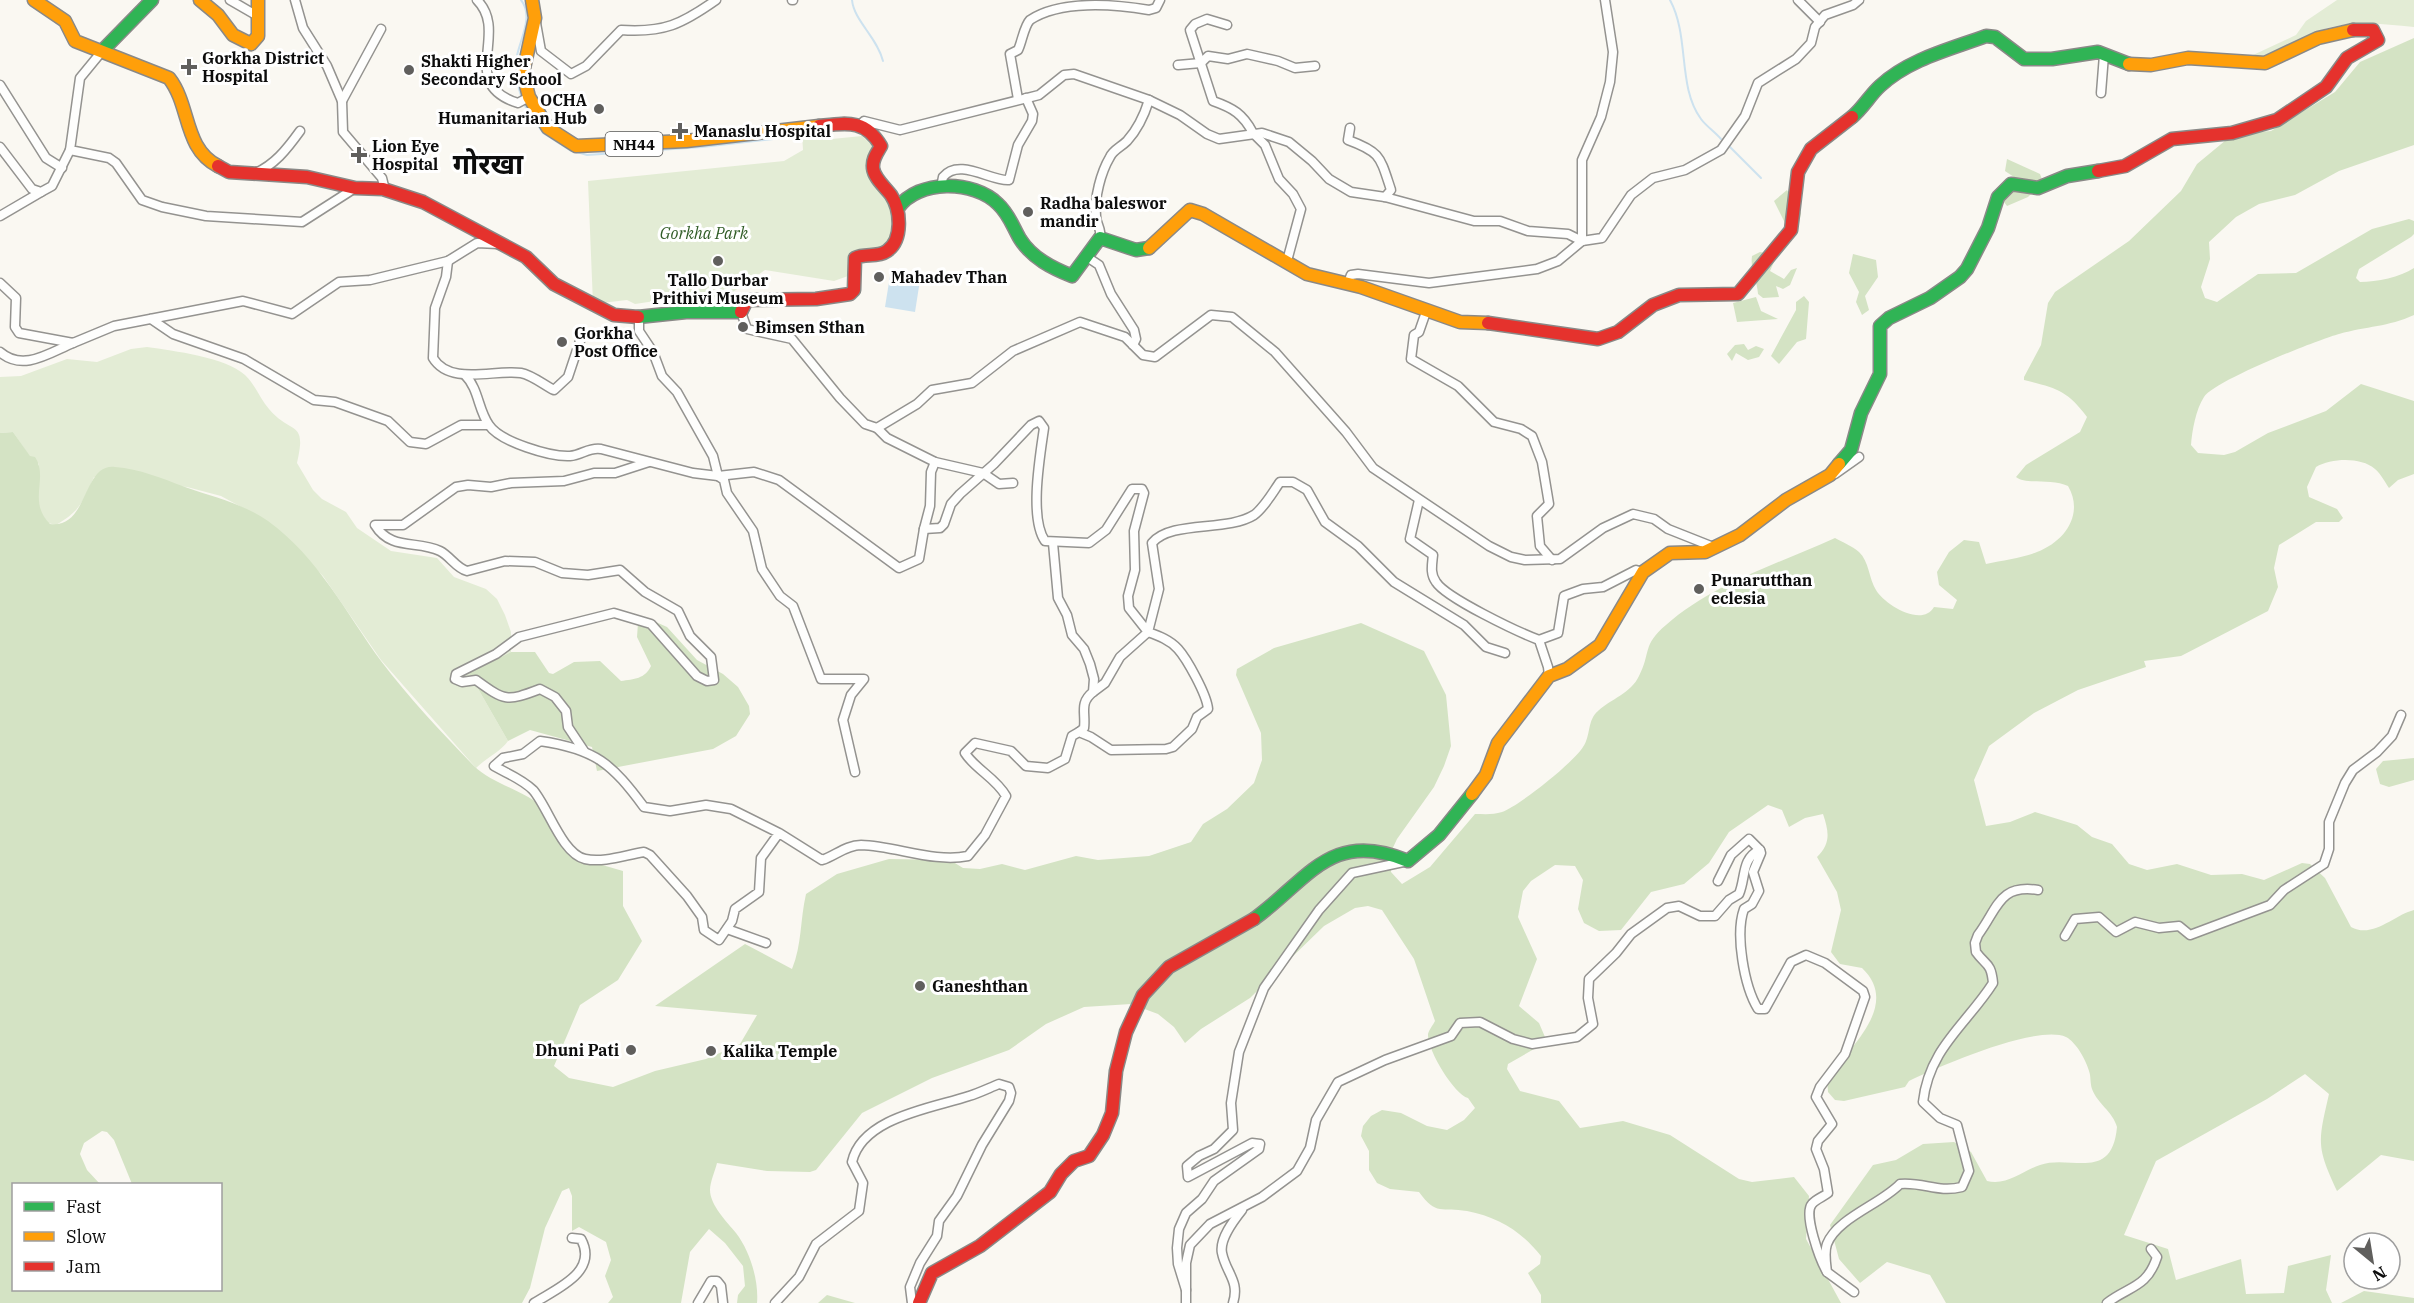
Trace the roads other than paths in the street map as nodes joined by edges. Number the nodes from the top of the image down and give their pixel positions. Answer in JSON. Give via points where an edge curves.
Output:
{"nodes":[{"id":1,"x":34,"y":0,"type":"edge"},
{"id":2,"x":152,"y":0,"type":"edge"},
{"id":3,"x":200,"y":0,"type":"edge"},
{"id":4,"x":230,"y":0,"type":"edge"},
{"id":5,"x":258,"y":0,"type":"edge"},
{"id":6,"x":295,"y":0,"type":"edge"},
{"id":7,"x":477,"y":0,"type":"edge"},
{"id":8,"x":532,"y":0,"type":"edge"},
{"id":9,"x":716,"y":0,"type":"edge"},
{"id":10,"x":1160,"y":0,"type":"edge"},
{"id":11,"x":1605,"y":0,"type":"edge"},
{"id":12,"x":1798,"y":0,"type":"edge"},
{"id":13,"x":1859,"y":0,"type":"edge"},
{"id":14,"x":256,"y":15,"type":"junction"},
{"id":15,"x":535,"y":18,"type":"junction"},
{"id":16,"x":1820,"y":22,"type":"junction"},
{"id":17,"x":1227,"y":25,"type":"dead end"},
{"id":18,"x":381,"y":29,"type":"dead end"},
{"id":19,"x":103,"y":50,"type":"junction"},
{"id":20,"x":2104,"y":55,"type":"junction"},
{"id":21,"x":1201,"y":63,"type":"junction"},
{"id":22,"x":1178,"y":66,"type":"dead end"},
{"id":23,"x":1316,"y":66,"type":"dead end"},
{"id":24,"x":0,"y":86,"type":"edge"},
{"id":25,"x":2101,"y":93,"type":"dead end"},
{"id":26,"x":529,"y":97,"type":"junction"},
{"id":27,"x":1022,"y":98,"type":"junction"},
{"id":28,"x":1149,"y":100,"type":"junction"},
{"id":29,"x":342,"y":101,"type":"junction"},
{"id":30,"x":860,"y":126,"type":"junction"},
{"id":31,"x":1350,"y":128,"type":"dead end"},
{"id":32,"x":300,"y":130,"type":"dead end"},
{"id":33,"x":1253,"y":134,"type":"junction"},
{"id":34,"x":0,"y":147,"type":"edge"},
{"id":35,"x":70,"y":150,"type":"junction"},
{"id":36,"x":62,"y":168,"type":"junction"},
{"id":37,"x":251,"y":175,"type":"junction"},
{"id":38,"x":941,"y":187,"type":"junction"},
{"id":39,"x":355,"y":188,"type":"junction"},
{"id":40,"x":889,"y":189,"type":"junction"},
{"id":41,"x":385,"y":190,"type":"junction"},
{"id":42,"x":41,"y":192,"type":"junction"},
{"id":43,"x":908,"y":194,"type":"junction"},
{"id":44,"x":1385,"y":197,"type":"junction"},
{"id":45,"x":898,"y":208,"type":"junction"},
{"id":46,"x":0,"y":216,"type":"edge"},
{"id":47,"x":1100,"y":238,"type":"junction"},
{"id":48,"x":1582,"y":241,"type":"junction"},
{"id":49,"x":499,"y":244,"type":"junction"},
{"id":50,"x":1087,"y":257,"type":"junction"},
{"id":51,"x":448,"y":261,"type":"junction"},
{"id":52,"x":1287,"y":261,"type":"junction"},
{"id":53,"x":0,"y":283,"type":"edge"},
{"id":54,"x":1348,"y":283,"type":"junction"},
{"id":55,"x":1427,"y":309,"type":"junction"},
{"id":56,"x":741,"y":312,"type":"junction"},
{"id":57,"x":639,"y":317,"type":"junction"},
{"id":58,"x":151,"y":319,"type":"junction"},
{"id":59,"x":581,"y":338,"type":"dead end"},
{"id":60,"x":73,"y":343,"type":"junction"},
{"id":61,"x":1133,"y":345,"type":"junction"},
{"id":62,"x":0,"y":352,"type":"edge"},
{"id":63,"x":465,"y":375,"type":"junction"},
{"id":64,"x":488,"y":425,"type":"junction"},
{"id":65,"x":877,"y":428,"type":"junction"},
{"id":66,"x":1859,"y":457,"type":"dead end"},
{"id":67,"x":649,"y":462,"type":"junction"},
{"id":68,"x":935,"y":462,"type":"junction"},
{"id":69,"x":983,"y":473,"type":"junction"},
{"id":70,"x":1830,"y":475,"type":"junction"},
{"id":71,"x":718,"y":476,"type":"junction"},
{"id":72,"x":1013,"y":483,"type":"dead end"},
{"id":73,"x":1419,"y":500,"type":"junction"},
{"id":74,"x":924,"y":529,"type":"junction"},
{"id":75,"x":1053,"y":543,"type":"junction"},
{"id":76,"x":1716,"y":548,"type":"junction"},
{"id":77,"x":1552,"y":561,"type":"junction"},
{"id":78,"x":1643,"y":572,"type":"junction"},
{"id":79,"x":1148,"y":632,"type":"junction"},
{"id":80,"x":1539,"y":640,"type":"junction"},
{"id":81,"x":1505,"y":653,"type":"dead end"},
{"id":82,"x":1549,"y":676,"type":"junction"},
{"id":83,"x":1093,"y":692,"type":"junction"},
{"id":84,"x":2401,"y":716,"type":"dead end"},
{"id":85,"x":1079,"y":732,"type":"junction"},
{"id":86,"x":584,"y":751,"type":"junction"},
{"id":87,"x":855,"y":772,"type":"dead end"},
{"id":88,"x":779,"y":833,"type":"junction"},
{"id":89,"x":1760,"y":850,"type":"junction"},
{"id":90,"x":1408,"y":861,"type":"junction"},
{"id":91,"x":1718,"y":881,"type":"dead end"},
{"id":92,"x":2038,"y":890,"type":"dead end"},
{"id":93,"x":728,"y":929,"type":"junction"},
{"id":94,"x":2065,"y":936,"type":"dead end"},
{"id":95,"x":766,"y":943,"type":"dead end"},
{"id":96,"x":1244,"y":1207,"type":"junction"},
{"id":97,"x":572,"y":1238,"type":"dead end"},
{"id":98,"x":2151,"y":1249,"type":"dead end"},
{"id":99,"x":1827,"y":1272,"type":"junction"},
{"id":100,"x":1186,"y":1290,"type":"junction"},
{"id":101,"x":1854,"y":1292,"type":"dead end"},
{"id":102,"x":534,"y":1303,"type":"edge"},
{"id":103,"x":698,"y":1303,"type":"edge"},
{"id":104,"x":723,"y":1303,"type":"edge"},
{"id":105,"x":775,"y":1303,"type":"edge"},
{"id":106,"x":912,"y":1303,"type":"edge"},
{"id":107,"x":919,"y":1303,"type":"edge"},
{"id":108,"x":1186,"y":1303,"type":"edge"},
{"id":109,"x":1233,"y":1303,"type":"edge"},
{"id":110,"x":2107,"y":1303,"type":"edge"}],
"edges":[{"from":1,"to":19,"type":"street","via":[[65,21],[75,40]]},
{"from":2,"to":19,"type":"street"},
{"from":3,"to":14,"type":"street","via":[[233,35],[252,44],[258,36]]},
{"from":4,"to":14,"type":"street"},
{"from":5,"to":14,"type":"street"},
{"from":6,"to":29,"type":"street","via":[[303,28],[327,66]]},
{"from":7,"to":26,"type":"street","via":[[488,21],[489,84],[502,98],[518,103]]},
{"from":8,"to":15,"type":"street","number":"NH44"},
{"from":9,"to":15,"type":"street","via":[[659,31],[621,30],[586,66],[571,74],[541,51]]},
{"from":10,"to":27,"type":"street","via":[[1156,8],[1149,10],[1093,2],[1053,7],[1029,21],[1018,50],[1010,54]]},
{"from":11,"to":48,"type":"street","via":[[1612,52],[1610,82],[1601,117],[1582,160]]},
{"from":12,"to":16,"type":"street"},
{"from":13,"to":16,"type":"street","via":[[1825,15]]},
{"from":15,"to":26,"type":"street","number":"NH44","via":[[524,67]]},
{"from":16,"to":48,"type":"street","via":[[1811,43],[1796,59],[1758,83],[1745,116],[1721,150],[1685,170],[1653,178],[1631,195],[1602,238]]},
{"from":17,"to":21,"type":"street","via":[[1207,19],[1190,30]]},
{"from":18,"to":29,"type":"street"},
{"from":19,"to":35,"type":"street","via":[[80,78]]},
{"from":19,"to":37,"type":"street","via":[[170,78],[204,159],[229,172]]},
{"from":20,"to":25,"type":"street"},
{"from":20,"to":55,"type":"street","via":[[2098,52],[2052,59],[2024,58],[1995,37],[1986,36],[1923,59],[1881,85],[1856,114],[1803,159],[1791,230],[1738,294],[1679,295],[1653,305],[1618,332],[1598,339],[1486,322],[1460,322]]},
{"from":20,"to":70,"type":"street","via":[[2131,65],[2188,58],[2265,63],[2345,30],[2373,30],[2378,40],[2347,58],[2326,87],[2277,120],[2232,133],[2172,139],[2125,166],[2067,176],[2038,188],[2011,184],[1998,197],[1989,228],[1967,269],[1930,298],[1880,326],[1880,374],[1861,413],[1851,450]]},
{"from":21,"to":22,"type":"street"},
{"from":21,"to":23,"type":"street","via":[[1208,56],[1247,54],[1295,68]]},
{"from":21,"to":33,"type":"street","via":[[1213,101],[1233,108]]},
{"from":24,"to":36,"type":"street","via":[[46,158]]},
{"from":26,"to":30,"type":"street","number":"NH44","via":[[548,128],[582,147],[686,141],[851,123]]},
{"from":27,"to":28,"type":"street","via":[[1039,95],[1064,75],[1074,74]]},
{"from":27,"to":30,"type":"street","via":[[900,130],[864,121]]},
{"from":27,"to":38,"type":"street","via":[[1033,114],[1032,121],[1018,145],[1009,180],[972,170],[951,171],[943,177]]},
{"from":28,"to":33,"type":"street","via":[[1219,139]]},
{"from":28,"to":47,"type":"street","via":[[1142,122],[1110,156],[1100,182],[1095,208]]},
{"from":29,"to":41,"type":"street","via":[[343,132],[382,178]]},
{"from":30,"to":40,"type":"street","via":[[880,141],[873,170]]},
{"from":31,"to":44,"type":"street","via":[[1348,140],[1372,149],[1382,162],[1391,190]]},
{"from":32,"to":37,"type":"street","via":[[266,169]]},
{"from":33,"to":44,"type":"street","via":[[1289,142],[1329,179],[1351,192]]},
{"from":33,"to":52,"type":"street","via":[[1265,145],[1279,179],[1299,201],[1301,209]]},
{"from":34,"to":42,"type":"street","via":[[32,189]]},
{"from":35,"to":36,"type":"street"},
{"from":35,"to":39,"type":"street","via":[[109,158],[142,200],[206,216],[303,222]]},
{"from":36,"to":42,"type":"street","via":[[52,186]]},
{"from":37,"to":39,"type":"street","via":[[306,177]]},
{"from":38,"to":43,"type":"street"},
{"from":38,"to":50,"type":"street","via":[[983,192],[1004,209],[1026,247],[1052,269],[1072,276]]},
{"from":39,"to":41,"type":"street"},
{"from":40,"to":43,"type":"street"},
{"from":40,"to":45,"type":"street"},
{"from":41,"to":49,"type":"street","via":[[457,218]]},
{"from":42,"to":46,"type":"street"},
{"from":43,"to":45,"type":"street"},
{"from":44,"to":48,"type":"street","via":[[1474,221],[1500,221],[1528,231],[1568,234]]},
{"from":45,"to":56,"type":"street","via":[[898,233],[891,247],[881,255],[855,258],[853,293],[816,299],[747,300]]},
{"from":47,"to":50,"type":"street"},
{"from":47,"to":52,"type":"street","via":[[1123,249],[1146,250],[1155,246],[1179,217],[1190,210]]},
{"from":48,"to":54,"type":"street","via":[[1558,261],[1537,269],[1429,283],[1358,274],[1351,275]]},
{"from":49,"to":51,"type":"street","via":[[477,243]]},
{"from":49,"to":57,"type":"street","via":[[526,257],[546,278],[587,301],[614,315]]},
{"from":50,"to":61,"type":"street","via":[[1099,265],[1119,310],[1134,330]]},
{"from":51,"to":58,"type":"street","via":[[370,280],[339,282],[292,314],[243,301]]},
{"from":51,"to":63,"type":"street","via":[[435,308],[432,358],[444,369]]},
{"from":52,"to":54,"type":"street","via":[[1307,274]]},
{"from":53,"to":60,"type":"street","via":[[16,298],[15,327],[19,333]]},
{"from":54,"to":55,"type":"street"},
{"from":55,"to":77,"type":"street","via":[[1419,332],[1414,335],[1411,359],[1458,386],[1494,422],[1532,436],[1542,462],[1549,504],[1537,516],[1540,546]]},
{"from":56,"to":57,"type":"street"},
{"from":56,"to":65,"type":"street","via":[[747,329],[792,339],[865,424]]},
{"from":57,"to":71,"type":"street","via":[[639,331],[662,376],[677,392],[713,456]]},
{"from":58,"to":60,"type":"street","via":[[114,326]]},
{"from":58,"to":64,"type":"street","via":[[173,334],[244,359],[314,400],[334,402],[388,421],[410,442],[426,444],[461,425]]},
{"from":59,"to":63,"type":"street","via":[[568,377],[554,390],[523,373]]},
{"from":60,"to":62,"type":"street","via":[[20,362],[9,360]]},
{"from":61,"to":65,"type":"street","via":[[1125,337],[1080,322],[1060,328],[1012,351],[972,382],[932,390]]},
{"from":61,"to":73,"type":"street","via":[[1143,355],[1155,357],[1211,315],[1232,317],[1275,351],[1346,432],[1366,462]]},
{"from":63,"to":64,"type":"street","via":[[476,391]]},
{"from":64,"to":67,"type":"street","via":[[520,446],[561,456],[574,456],[592,448]]},
{"from":65,"to":68,"type":"street","via":[[887,438]]},
{"from":66,"to":70,"type":"street"},
{"from":67,"to":71,"type":"street"},
{"from":67,"to":86,"type":"street","via":[[615,473],[594,473],[564,481],[456,487],[403,525],[375,525],[396,544],[430,547],[467,571],[505,561],[535,562],[562,573],[588,575],[620,570],[645,592],[678,611],[690,636],[711,657],[714,680],[697,676],[651,624],[614,613],[519,637],[496,654],[456,674],[455,679],[476,680],[501,698],[540,689],[555,697],[566,711],[568,727]]},
{"from":68,"to":69,"type":"street"},
{"from":68,"to":74,"type":"street"},
{"from":69,"to":72,"type":"street","via":[[999,483]]},
{"from":69,"to":74,"type":"street","via":[[951,504],[944,525]]},
{"from":69,"to":75,"type":"street","via":[[1031,425],[1042,423],[1038,519],[1045,541]]},
{"from":70,"to":76,"type":"street"},
{"from":71,"to":74,"type":"street","via":[[754,472],[779,480],[899,568],[919,559]]},
{"from":71,"to":87,"type":"street","via":[[753,531],[762,569],[780,596],[793,606],[821,679],[864,679],[851,694],[843,720]]},
{"from":73,"to":77,"type":"street","via":[[1511,557]]},
{"from":73,"to":80,"type":"street","via":[[1410,539],[1433,555],[1431,574],[1437,585],[1482,613]]},
{"from":75,"to":79,"type":"street","via":[[1095,540],[1119,513],[1132,489],[1142,489],[1134,531],[1135,570],[1128,596],[1129,608]]},
{"from":75,"to":83,"type":"street","via":[[1058,598],[1072,635],[1090,664]]},
{"from":76,"to":77,"type":"street","via":[[1668,529],[1654,519],[1633,514]]},
{"from":76,"to":78,"type":"street","via":[[1670,553]]},
{"from":78,"to":80,"type":"street","via":[[1636,570],[1603,587],[1564,596],[1558,633]]},
{"from":78,"to":82,"type":"street","via":[[1600,645],[1567,669]]},
{"from":79,"to":81,"type":"street","via":[[1159,589],[1152,543],[1156,538],[1254,515],[1280,482],[1293,482],[1307,490],[1325,522],[1358,546],[1394,582],[1464,625],[1486,647]]},
{"from":79,"to":83,"type":"street","via":[[1120,657],[1105,683]]},
{"from":79,"to":85,"type":"street","via":[[1179,649],[1208,709],[1197,717],[1192,729],[1166,749],[1111,750]]},
{"from":80,"to":82,"type":"street"},
{"from":82,"to":90,"type":"street","via":[[1498,743],[1486,775],[1474,791],[1440,835]]},
{"from":83,"to":85,"type":"street","via":[[1085,698],[1084,728]]},
{"from":84,"to":94,"type":"street","via":[[2392,736],[2353,770],[2345,783],[2330,822],[2324,864],[2270,904],[2190,935],[2179,926],[2159,928],[2135,922],[2116,932],[2098,917],[2075,919]]},
{"from":85,"to":88,"type":"street","via":[[1072,736],[1065,759],[1048,768],[1026,766],[1011,751],[988,744],[975,743],[965,753],[1006,796],[986,835],[968,856],[947,857],[860,845],[822,860]]},
{"from":86,"to":88,"type":"street","via":[[610,765],[644,807],[670,811],[706,805],[731,809]]},
{"from":86,"to":93,"type":"street","via":[[540,741],[523,754],[503,758],[494,766],[534,791],[570,850],[582,858],[597,860],[644,852],[687,896],[702,917],[704,930],[719,940]]},
{"from":88,"to":93,"type":"street","via":[[760,858],[759,892],[735,909]]},
{"from":89,"to":91,"type":"street","via":[[1749,839],[1738,847]]},
{"from":89,"to":96,"type":"street","via":[[1745,865],[1739,894],[1715,916],[1700,916],[1679,906],[1667,908],[1631,934],[1589,979],[1593,1024],[1577,1037],[1532,1044],[1513,1040],[1480,1022],[1460,1023],[1451,1036],[1338,1082],[1317,1120],[1310,1148],[1297,1171]]},
{"from":89,"to":99,"type":"street","via":[[1754,872],[1759,891],[1744,909],[1739,931],[1750,995],[1758,1009],[1765,1009],[1791,962],[1806,955],[1825,963],[1863,991],[1865,997],[1845,1054],[1816,1097],[1832,1124],[1816,1149],[1828,1193],[1811,1205],[1808,1214]]},
{"from":90,"to":100,"type":"street","via":[[1352,873],[1319,910],[1264,988],[1239,1052],[1231,1103],[1233,1130],[1214,1149],[1187,1166],[1188,1177],[1252,1143],[1260,1144],[1259,1149],[1214,1181],[1186,1213],[1177,1248]]},
{"from":90,"to":107,"type":"street","via":[[1387,852],[1363,849],[1322,861],[1256,918],[1169,966],[1143,995],[1126,1032],[1116,1071],[1112,1113],[1089,1156],[1074,1161],[1050,1192],[980,1246],[932,1273]]},
{"from":92,"to":99,"type":"street","via":[[2016,888],[2007,892],[1978,935],[1976,952],[1986,959],[1993,983],[1943,1045],[1924,1091],[1923,1102],[1940,1118],[1957,1125],[1969,1171],[1962,1187],[1944,1191],[1915,1183],[1900,1184],[1835,1233],[1827,1244]]},
{"from":93,"to":95,"type":"street"},
{"from":96,"to":100,"type":"street","via":[[1210,1224],[1191,1245]]},
{"from":96,"to":109,"type":"street","via":[[1221,1252],[1236,1286]]},
{"from":97,"to":102,"type":"street","via":[[581,1239],[586,1248],[576,1275],[566,1286]]},
{"from":98,"to":110,"type":"street","via":[[2157,1257],[2152,1271],[2139,1286],[2122,1291]]},
{"from":99,"to":101,"type":"street"},
{"from":100,"to":108,"type":"street"},
{"from":103,"to":104,"type":"street","via":[[711,1281],[717,1281]]},
{"from":105,"to":106,"type":"street","via":[[799,1277],[816,1244],[860,1211],[863,1183],[852,1162],[861,1143],[919,1108],[971,1096],[999,1084],[1009,1088],[1009,1101],[939,1221],[937,1236],[920,1263],[910,1287]]}]}
